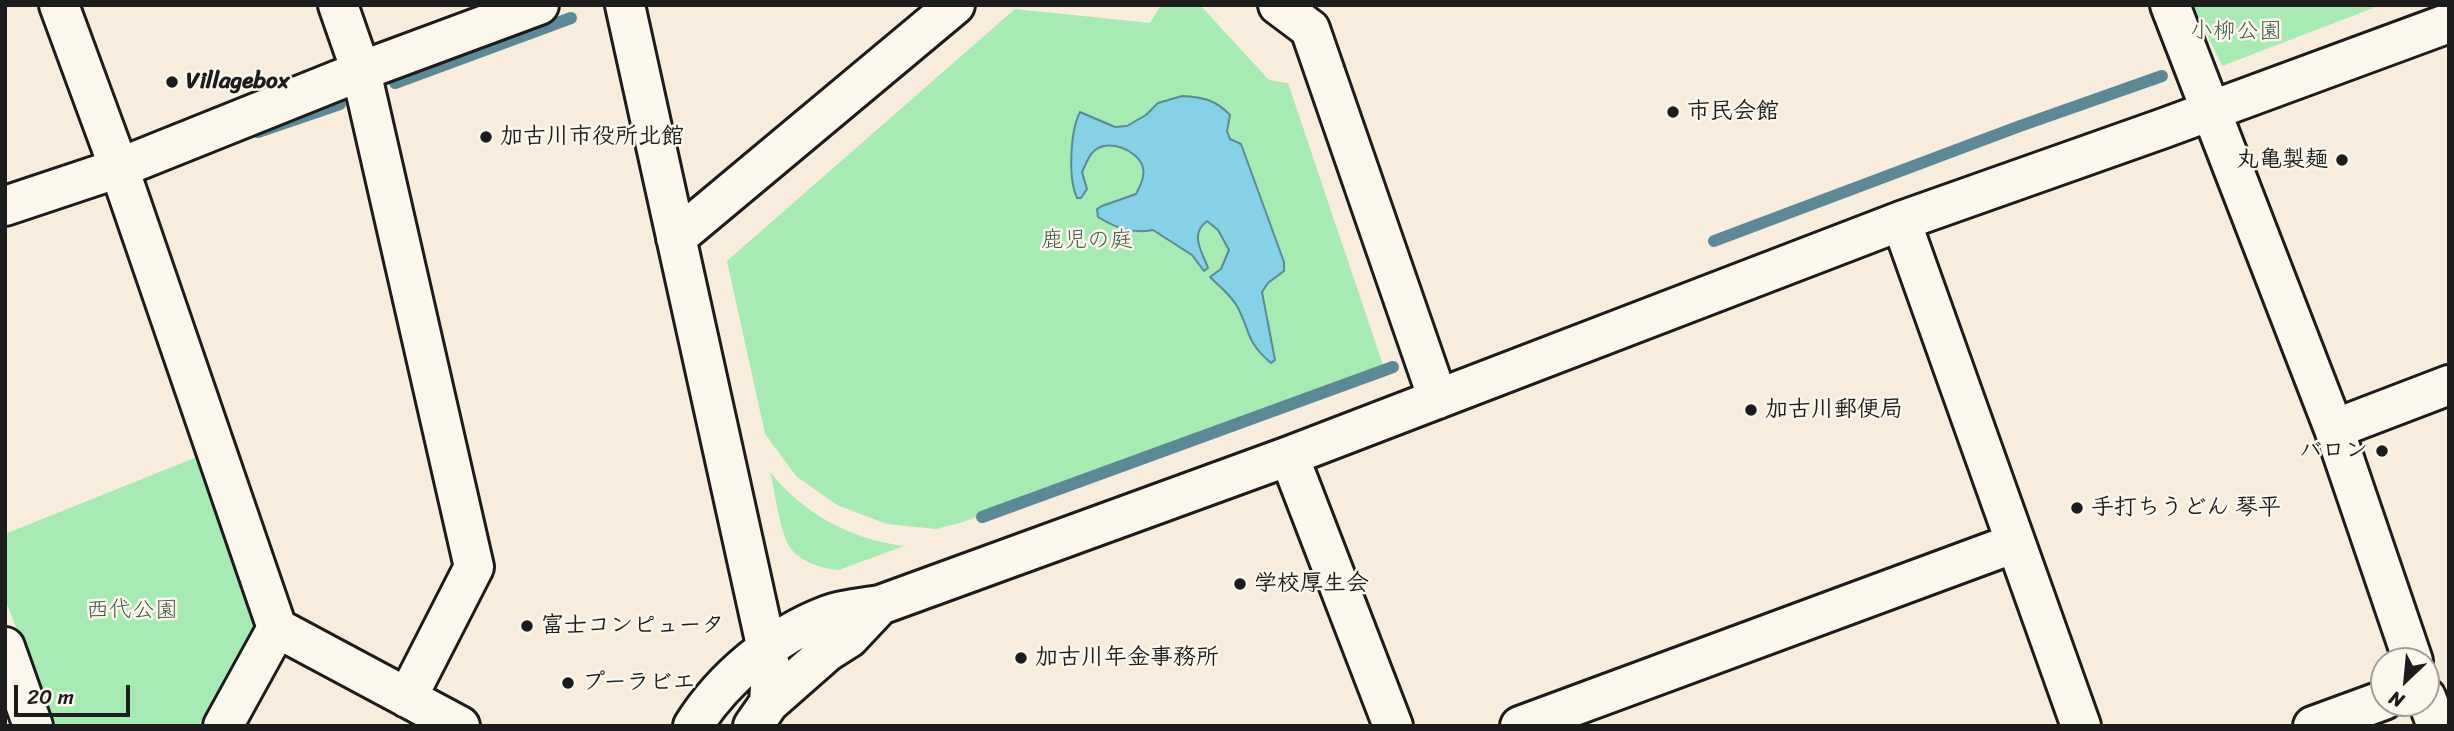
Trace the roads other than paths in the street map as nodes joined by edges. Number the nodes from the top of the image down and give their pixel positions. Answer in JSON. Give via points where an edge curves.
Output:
{"nodes":[{"id":1,"x":59,"y":5,"type":"edge"},
{"id":2,"x":338,"y":5,"type":"edge"},
{"id":3,"x":539,"y":5,"type":"edge"},
{"id":4,"x":625,"y":5,"type":"edge"},
{"id":5,"x":955,"y":5,"type":"edge"},
{"id":6,"x":1278,"y":5,"type":"edge"},
{"id":7,"x":2170,"y":5,"type":"edge"},
{"id":8,"x":2449,"y":23,"type":"edge"},
{"id":9,"x":361,"y":71,"type":"junction"},
{"id":10,"x":2212,"y":111,"type":"junction"},
{"id":11,"x":119,"y":168,"type":"junction"},
{"id":12,"x":5,"y":206,"type":"edge"},
{"id":13,"x":1900,"y":221,"type":"junction"},
{"id":14,"x":676,"y":238,"type":"junction"},
{"id":15,"x":2449,"y":385,"type":"edge"},
{"id":16,"x":1438,"y":399,"type":"junction"},
{"id":17,"x":2334,"y":429,"type":"junction"},
{"id":18,"x":1289,"y":456,"type":"junction"},
{"id":19,"x":2015,"y":543,"type":"junction"},
{"id":20,"x":880,"y":605,"type":"junction"},
{"id":21,"x":277,"y":628,"type":"junction"},
{"id":22,"x":774,"y":644,"type":"junction"},
{"id":23,"x":5,"y":647,"type":"edge"},
{"id":24,"x":2408,"y":647,"type":"edge"},
{"id":25,"x":827,"y":652,"type":"junction"},
{"id":26,"x":407,"y":698,"type":"junction"},
{"id":27,"x":2370,"y":705,"type":"edge"},
{"id":28,"x":761,"y":714,"type":"edge"},
{"id":29,"x":33,"y":726,"type":"edge"},
{"id":30,"x":223,"y":726,"type":"edge"},
{"id":31,"x":460,"y":726,"type":"edge"},
{"id":32,"x":692,"y":726,"type":"edge"},
{"id":33,"x":1393,"y":726,"type":"edge"},
{"id":34,"x":1520,"y":726,"type":"edge"},
{"id":35,"x":2081,"y":726,"type":"edge"},
{"id":36,"x":2313,"y":726,"type":"edge"}],
"edges":[{"from":1,"to":11,"type":"street"},
{"from":2,"to":9,"type":"street"},
{"from":3,"to":9,"type":"street"},
{"from":4,"to":14,"type":"street"},
{"from":5,"to":14,"type":"street"},
{"from":6,"to":16,"type":"street","via":[[1310,29]]},
{"from":7,"to":10,"type":"street"},
{"from":8,"to":10,"type":"street"},
{"from":9,"to":11,"type":"street"},
{"from":9,"to":26,"type":"street","via":[[474,567]]},
{"from":10,"to":13,"type":"street"},
{"from":10,"to":17,"type":"street"},
{"from":11,"to":12,"type":"street"},
{"from":11,"to":21,"type":"street"},
{"from":13,"to":16,"type":"street"},
{"from":13,"to":19,"type":"street"},
{"from":14,"to":22,"type":"street","via":[[751,581]]},
{"from":15,"to":17,"type":"street"},
{"from":16,"to":18,"type":"street"},
{"from":17,"to":24,"type":"street"},
{"from":18,"to":20,"type":"street"},
{"from":18,"to":33,"type":"street"},
{"from":19,"to":34,"type":"street"},
{"from":19,"to":35,"type":"street"},
{"from":20,"to":22,"type":"street","via":[[829,614]]},
{"from":20,"to":25,"type":"street","via":[[849,638]]},
{"from":21,"to":26,"type":"street"},
{"from":21,"to":30,"type":"street"},
{"from":22,"to":25,"type":"street"},
{"from":22,"to":28,"type":"street"},
{"from":22,"to":32,"type":"street","via":[[714,698]]},
{"from":23,"to":29,"type":"street"},
{"from":25,"to":28,"type":"street"},
{"from":26,"to":31,"type":"street"},
{"from":27,"to":36,"type":"street"}]}
